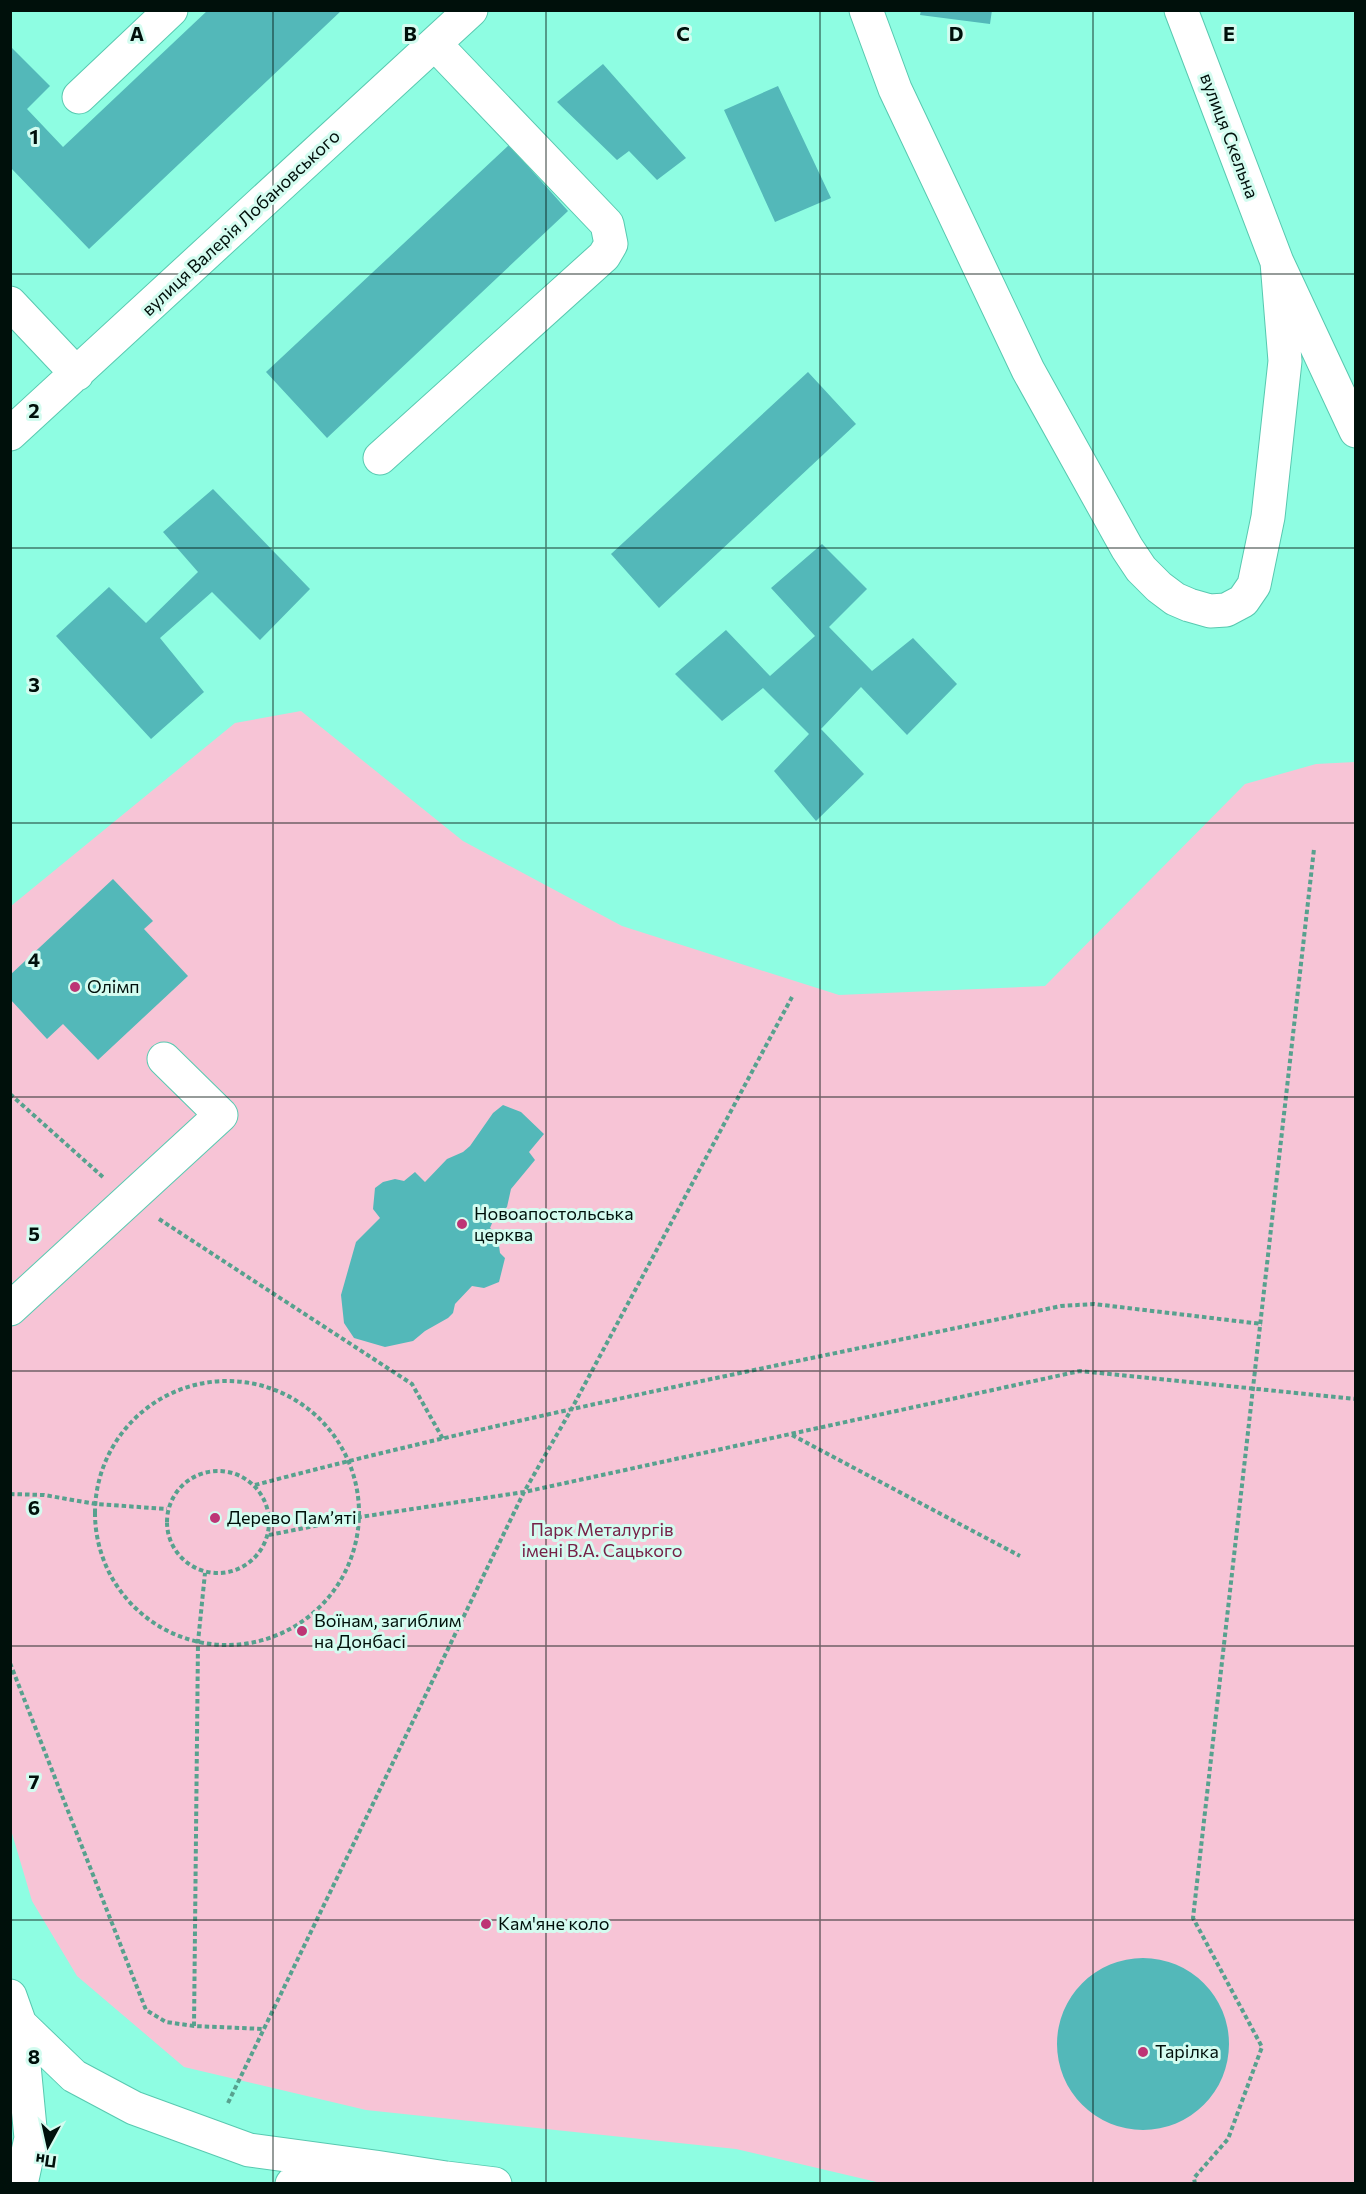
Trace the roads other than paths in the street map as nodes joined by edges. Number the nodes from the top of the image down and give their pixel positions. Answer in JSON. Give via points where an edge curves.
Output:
{"nodes":[{"id":1,"x":171,"y":10,"type":"edge"},
{"id":2,"x":866,"y":10,"type":"edge"},
{"id":3,"x":1181,"y":10,"type":"edge"},
{"id":4,"x":449,"y":23,"type":"edge"},
{"id":5,"x":80,"y":97,"type":"dead end"},
{"id":6,"x":1277,"y":262,"type":"junction"},
{"id":7,"x":10,"y":303,"type":"edge"},
{"id":8,"x":77,"y":374,"type":"junction"},
{"id":9,"x":1356,"y":430,"type":"edge"},
{"id":10,"x":10,"y":434,"type":"edge"},
{"id":11,"x":380,"y":458,"type":"dead end"},
{"id":12,"x":164,"y":1059,"type":"dead end"},
{"id":13,"x":10,"y":1309,"type":"edge"},
{"id":14,"x":15,"y":2010,"type":"edge"},
{"id":15,"x":375,"y":2167,"type":"junction"},
{"id":16,"x":449,"y":2181,"type":"edge"},
{"id":17,"x":21,"y":2184,"type":"edge"},
{"id":18,"x":292,"y":2184,"type":"edge"},
{"id":19,"x":495,"y":2184,"type":"edge"}],
"edges":[{"from":1,"to":5,"type":"street"},
{"from":2,"to":6,"type":"street","via":[[895,89],[1028,370],[1127,548],[1159,587],[1175,599],[1210,611],[1226,610],[1243,601],[1254,585],[1266,537],[1286,361]]},
{"from":3,"to":6,"type":"street","name":"вулиця Скельна"},
{"from":4,"to":8,"type":"street","name":"вулиця Валерія Лобановського"},
{"from":4,"to":11,"type":"street","via":[[607,224],[611,244],[604,256]]},
{"from":6,"to":9,"type":"street"},
{"from":7,"to":8,"type":"street"},
{"from":8,"to":10,"type":"street","name":"вулиця Валерія Лобановського"},
{"from":12,"to":13,"type":"street","via":[[221,1115]]},
{"from":14,"to":15,"type":"street","via":[[74,2076],[134,2108],[249,2150]]},
{"from":14,"to":17,"type":"street","via":[[31,2138]]},
{"from":15,"to":16,"type":"street"},
{"from":15,"to":18,"type":"street"},
{"from":16,"to":19,"type":"street"}]}
